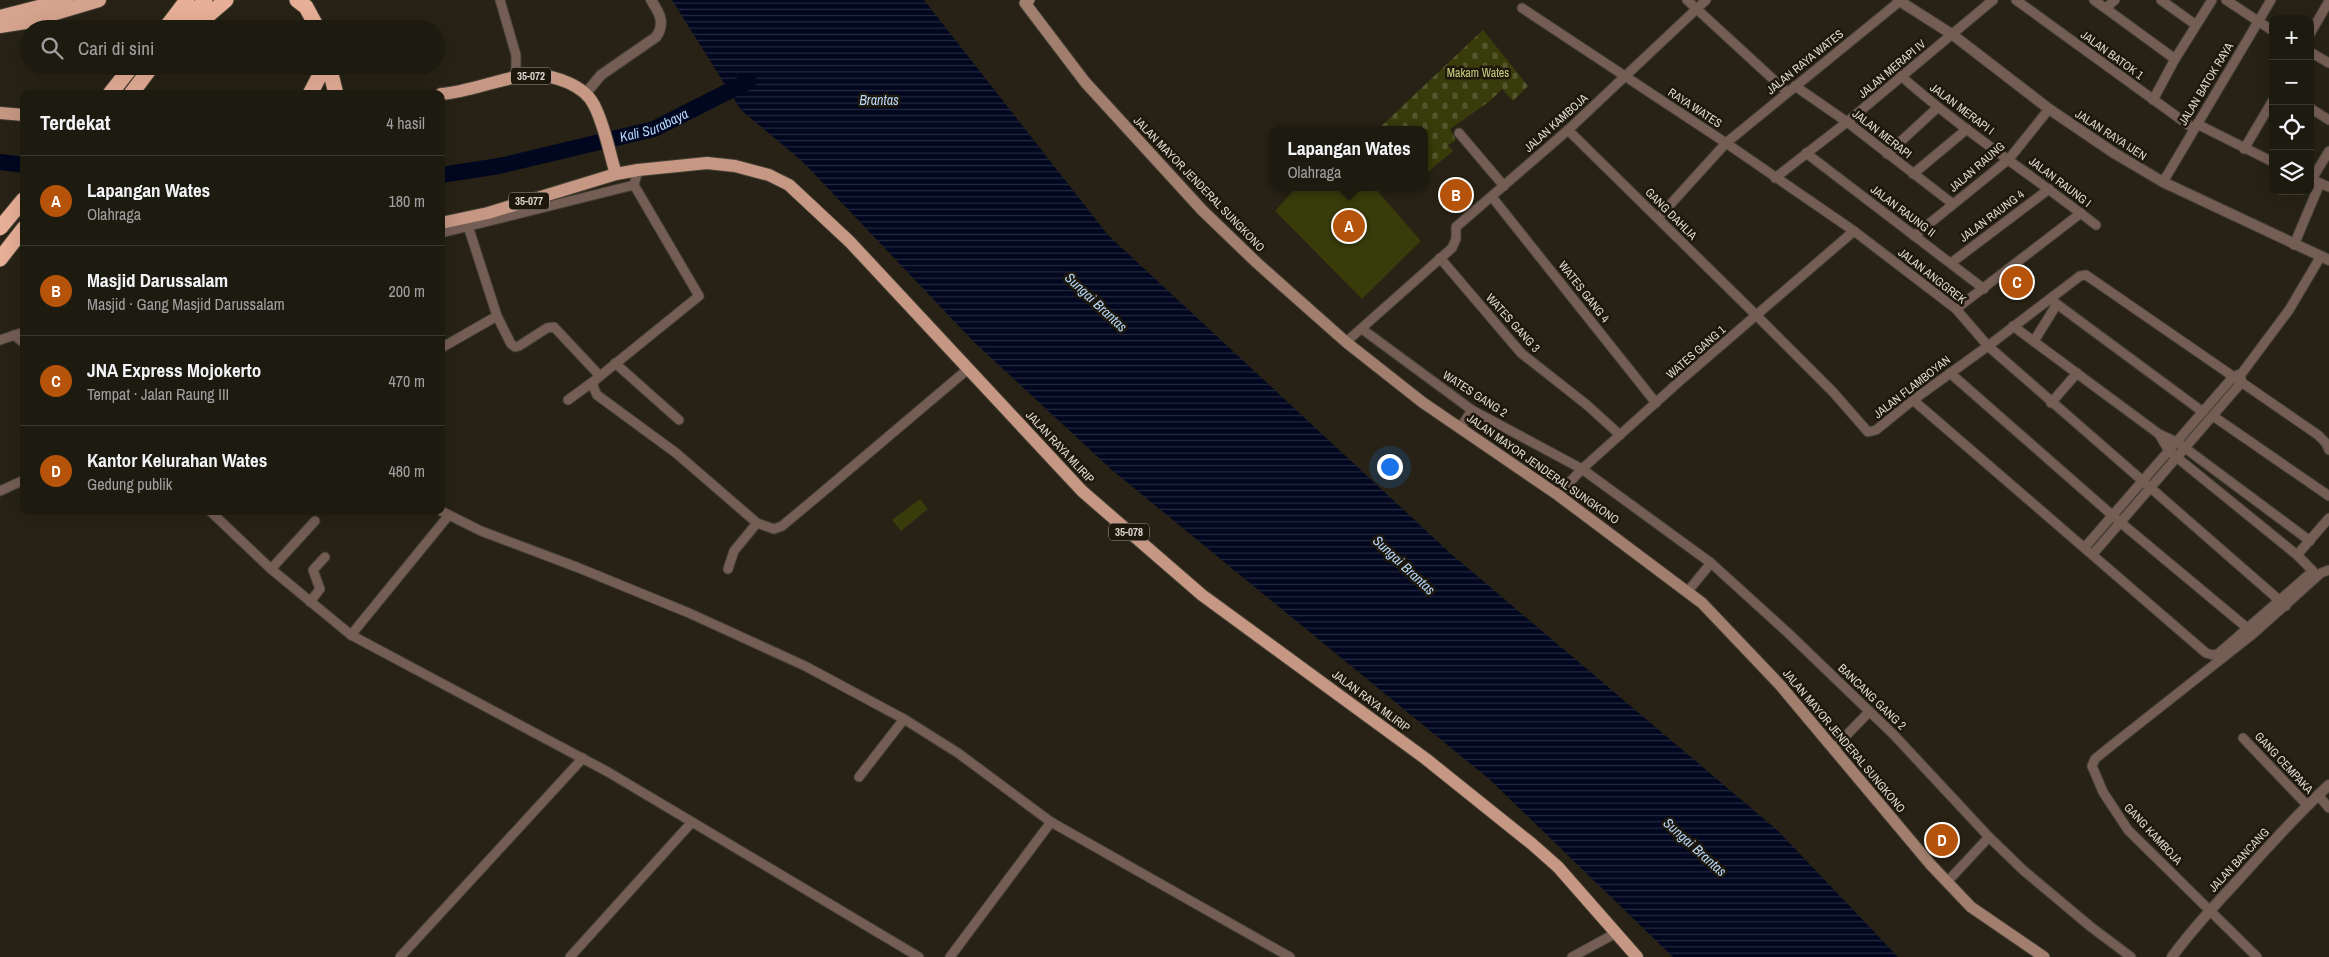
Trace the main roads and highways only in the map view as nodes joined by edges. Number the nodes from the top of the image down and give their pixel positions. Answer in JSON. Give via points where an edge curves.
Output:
{"nodes":[{"id":1,"x":66,"y":0,"type":"edge"},
{"id":2,"x":99,"y":0,"type":"edge"},
{"id":3,"x":188,"y":0,"type":"edge"},
{"id":4,"x":205,"y":0,"type":"edge"},
{"id":5,"x":226,"y":0,"type":"edge"},
{"id":6,"x":297,"y":0,"type":"edge"},
{"id":7,"x":1026,"y":1,"type":"edge"},
{"id":8,"x":0,"y":17,"type":"edge"},
{"id":9,"x":32,"y":20,"type":"edge"},
{"id":10,"x":173,"y":20,"type":"edge"},
{"id":11,"x":189,"y":20,"type":"edge"},
{"id":12,"x":203,"y":20,"type":"edge"},
{"id":13,"x":313,"y":20,"type":"edge"},
{"id":14,"x":20,"y":23,"type":"edge"},
{"id":15,"x":0,"y":26,"type":"edge"},
{"id":16,"x":125,"y":75,"type":"edge"},
{"id":17,"x":146,"y":75,"type":"edge"},
{"id":18,"x":320,"y":75,"type":"edge"},
{"id":19,"x":331,"y":75,"type":"edge"},
{"id":20,"x":113,"y":90,"type":"edge"},
{"id":21,"x":134,"y":90,"type":"edge"},
{"id":22,"x":312,"y":90,"type":"edge"},
{"id":23,"x":335,"y":90,"type":"edge"},
{"id":24,"x":459,"y":93,"type":"junction"},
{"id":25,"x":445,"y":94,"type":"edge"},
{"id":26,"x":445,"y":100,"type":"edge"},
{"id":27,"x":0,"y":113,"type":"edge"},
{"id":28,"x":20,"y":115,"type":"edge"},
{"id":29,"x":616,"y":174,"type":"junction"},
{"id":30,"x":20,"y":204,"type":"edge"},
{"id":31,"x":0,"y":221,"type":"edge"},
{"id":32,"x":20,"y":222,"type":"edge"},
{"id":33,"x":445,"y":222,"type":"edge"},
{"id":34,"x":0,"y":228,"type":"edge"},
{"id":35,"x":20,"y":233,"type":"edge"},
{"id":36,"x":0,"y":259,"type":"edge"},
{"id":37,"x":1636,"y":957,"type":"edge"},
{"id":38,"x":2044,"y":957,"type":"edge"}],
"edges":[{"from":1,"to":8,"type":"highway"},
{"from":2,"to":9,"type":"highway"},
{"from":3,"to":10,"type":"highway"},
{"from":4,"to":11,"type":"highway"},
{"from":5,"to":12,"type":"highway"},
{"from":6,"to":13,"type":"highway","via":[[306,7]]},
{"from":7,"to":38,"type":"main road","name":"JALAN MAYOR JENDERAL SUNGKONO","via":[[1085,82],[1202,210],[1257,263],[1346,342],[1422,402],[1558,495],[1688,591],[1721,621],[1780,685],[1971,907]]},
{"from":14,"to":15,"type":"highway"},
{"from":16,"to":20,"type":"highway"},
{"from":17,"to":21,"type":"highway"},
{"from":18,"to":22,"type":"highway"},
{"from":19,"to":23,"type":"highway"},
{"from":24,"to":25,"type":"main road","number":"35-072"},
{"from":24,"to":26,"type":"main road","number":"35-072"},
{"from":24,"to":29,"type":"main road","number":"35-072","via":[[534,75],[571,84],[586,93],[594,105]]},
{"from":27,"to":28,"type":"main road"},
{"from":29,"to":33,"type":"main road","number":"35-077","via":[[488,213]]},
{"from":29,"to":37,"type":"main road","name":"JALAN RAYA MLIRIP","number":"35-078","via":[[707,163],[768,174],[789,185],[850,242],[1082,491],[1202,595],[1426,759],[1532,844],[1558,867]]},
{"from":30,"to":34,"type":"highway","bridge":true},
{"from":31,"to":32,"type":"main road"},
{"from":35,"to":36,"type":"highway"}]}
